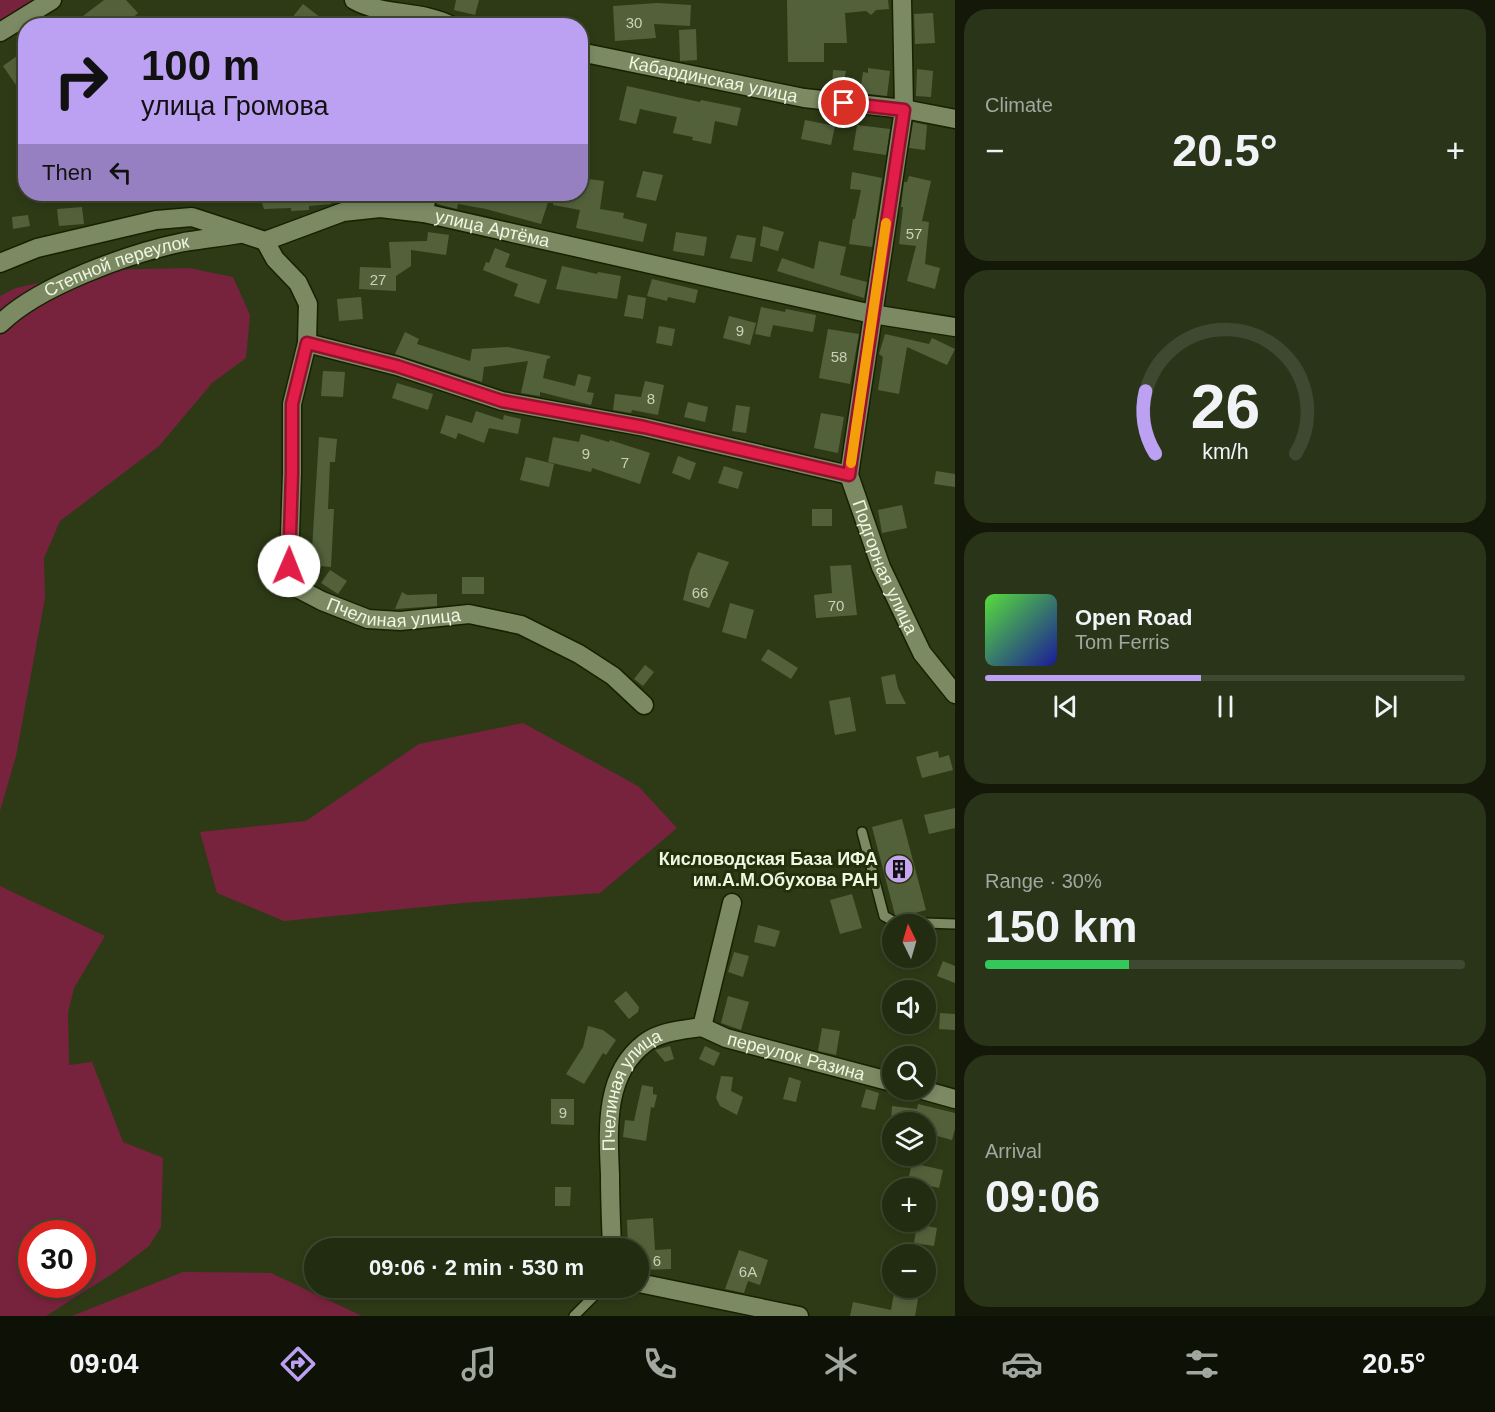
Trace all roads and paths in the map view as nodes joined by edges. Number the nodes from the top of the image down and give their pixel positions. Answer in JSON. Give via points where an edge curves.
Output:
{"nodes":[{"id":1,"x":52,"y":0,"type":"edge"},
{"id":2,"x":354,"y":0,"type":"edge"},
{"id":3,"x":902,"y":0,"type":"edge"},
{"id":4,"x":440,"y":14,"type":"edge"},
{"id":5,"x":23,"y":18,"type":"edge"},
{"id":6,"x":18,"y":21,"type":"edge"},
{"id":7,"x":0,"y":32,"type":"edge"},
{"id":8,"x":588,"y":54,"type":"edge"},
{"id":9,"x":904,"y":110,"type":"junction"},
{"id":10,"x":955,"y":119,"type":"edge"},
{"id":11,"x":426,"y":201,"type":"edge"},
{"id":12,"x":424,"y":213,"type":"junction"},
{"id":13,"x":243,"y":234,"type":"junction"},
{"id":14,"x":265,"y":241,"type":"junction"},
{"id":15,"x":0,"y":263,"type":"edge"},
{"id":16,"x":872,"y":314,"type":"junction"},
{"id":17,"x":0,"y":324,"type":"edge"},
{"id":18,"x":955,"y":327,"type":"edge"},
{"id":19,"x":307,"y":343,"type":"junction"},
{"id":20,"x":849,"y":475,"type":"junction"},
{"id":21,"x":955,"y":693,"type":"edge"},
{"id":22,"x":644,"y":705,"type":"dead end"},
{"id":23,"x":862,"y":832,"type":"dead end"},
{"id":24,"x":732,"y":903,"type":"dead end"},
{"id":25,"x":955,"y":924,"type":"edge"},
{"id":26,"x":702,"y":1027,"type":"junction"},
{"id":27,"x":882,"y":1079,"type":"edge"},
{"id":28,"x":936,"y":1094,"type":"edge"},
{"id":29,"x":955,"y":1099,"type":"edge"},
{"id":30,"x":612,"y":1238,"type":"edge"},
{"id":31,"x":649,"y":1285,"type":"edge"},
{"id":32,"x":592,"y":1298,"type":"edge"},
{"id":33,"x":574,"y":1316,"type":"edge"},
{"id":34,"x":799,"y":1316,"type":"edge"}],
"edges":[{"from":1,"to":5,"type":"street"},
{"from":2,"to":4,"type":"street","via":[[367,7]]},
{"from":3,"to":9,"type":"street","name":"Подгорная улица"},
{"from":6,"to":7,"type":"street"},
{"from":8,"to":9,"type":"street","name":"Кабардинская улица","via":[[804,98]]},
{"from":9,"to":10,"type":"street","name":"Кабардинская улица"},
{"from":9,"to":16,"type":"street","name":"Подгорная улица"},
{"from":11,"to":12,"type":"street"},
{"from":12,"to":14,"type":"street","name":"улица Артёма","via":[[380,208],[343,212]]},
{"from":12,"to":16,"type":"street","name":"улица Артёма"},
{"from":13,"to":14,"type":"street"},
{"from":13,"to":15,"type":"street","via":[[192,217],[156,220],[37,248]]},
{"from":13,"to":17,"type":"street","name":"Степной переулок","via":[[183,242],[125,260],[66,282],[14,310]]},
{"from":14,"to":19,"type":"street","name":"Пчелиная улица","via":[[275,259],[298,282],[308,304]]},
{"from":16,"to":18,"type":"street","name":"улица Артёма"},
{"from":16,"to":20,"type":"street","name":"Подгорная улица"},
{"from":19,"to":20,"type":"street","via":[[397,366],[502,401],[644,427]]},
{"from":19,"to":22,"type":"street","name":"Пчелиная улица","via":[[292,404],[289,566],[299,589],[368,619],[400,621],[469,614],[521,625],[614,676]]},
{"from":20,"to":21,"type":"street","name":"Подгорная улица","via":[[881,567],[922,653]]},
{"from":23,"to":25,"type":"lane","via":[[884,916],[895,922]]},
{"from":24,"to":26,"type":"street","name":"Пчелиная улица"},
{"from":26,"to":27,"type":"street","name":"переулок Разина","via":[[726,1038]]},
{"from":26,"to":30,"type":"street","name":"Пчелиная улица","via":[[672,1031],[645,1043],[624,1066],[608,1123]]},
{"from":28,"to":29,"type":"street"},
{"from":31,"to":34,"type":"street"},
{"from":32,"to":33,"type":"lane"}]}
